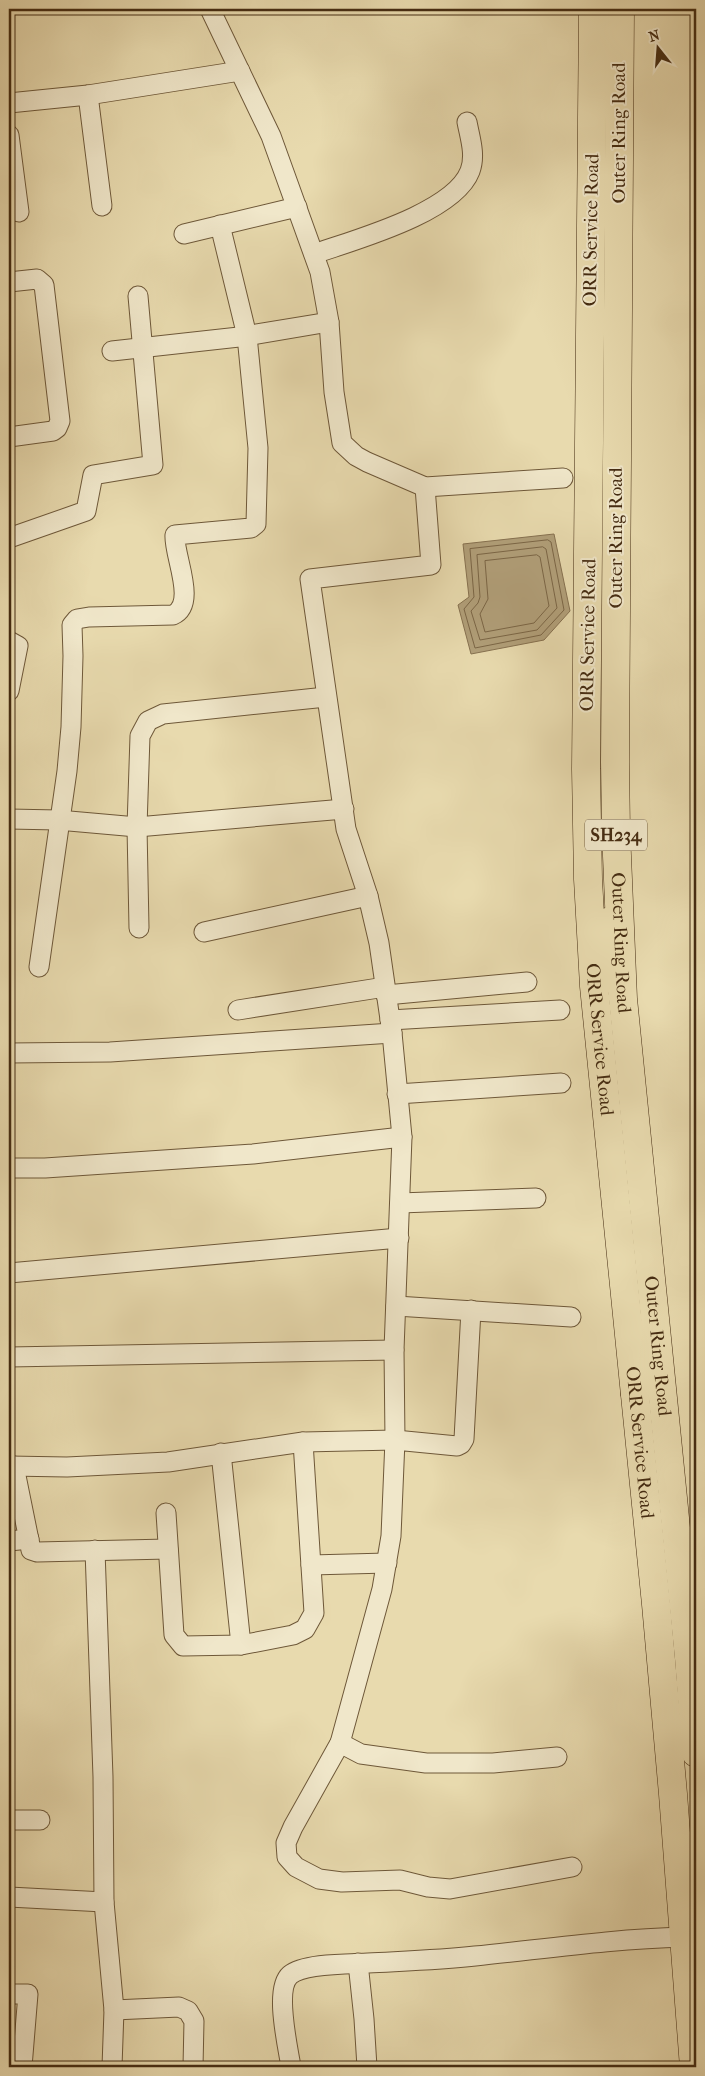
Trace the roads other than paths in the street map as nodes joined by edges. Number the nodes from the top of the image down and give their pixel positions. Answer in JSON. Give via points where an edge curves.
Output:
{"nodes":[{"id":1,"x":210,"y":9,"type":"edge"},
{"id":2,"x":593,"y":9,"type":"edge"},
{"id":3,"x":620,"y":9,"type":"edge"},
{"id":4,"x":240,"y":71,"type":"junction"},
{"id":5,"x":88,"y":95,"type":"junction"},
{"id":6,"x":9,"y":103,"type":"edge"},
{"id":7,"x":467,"y":122,"type":"dead end"},
{"id":8,"x":9,"y":135,"type":"edge"},
{"id":9,"x":102,"y":206,"type":"dead end"},
{"id":10,"x":298,"y":207,"type":"junction"},
{"id":11,"x":19,"y":212,"type":"dead end"},
{"id":12,"x":220,"y":225,"type":"junction"},
{"id":13,"x":184,"y":234,"type":"dead end"},
{"id":14,"x":314,"y":254,"type":"junction"},
{"id":15,"x":9,"y":282,"type":"edge"},
{"id":16,"x":138,"y":296,"type":"dead end"},
{"id":17,"x":329,"y":322,"type":"junction"},
{"id":18,"x":247,"y":336,"type":"junction"},
{"id":19,"x":141,"y":348,"type":"junction"},
{"id":20,"x":112,"y":351,"type":"dead end"},
{"id":21,"x":9,"y":437,"type":"edge"},
{"id":22,"x":563,"y":478,"type":"dead end"},
{"id":23,"x":425,"y":487,"type":"junction"},
{"id":24,"x":9,"y":538,"type":"edge"},
{"id":25,"x":9,"y":641,"type":"edge"},
{"id":26,"x":9,"y":691,"type":"edge"},
{"id":27,"x":326,"y":697,"type":"junction"},
{"id":28,"x":344,"y":809,"type":"junction"},
{"id":29,"x":9,"y":819,"type":"edge"},
{"id":30,"x":58,"y":820,"type":"junction"},
{"id":31,"x":137,"y":827,"type":"junction"},
{"id":32,"x":618,"y":886,"type":"junction"},
{"id":33,"x":368,"y":896,"type":"junction"},
{"id":34,"x":139,"y":928,"type":"dead end"},
{"id":35,"x":204,"y":932,"type":"dead end"},
{"id":36,"x":39,"y":967,"type":"dead end"},
{"id":37,"x":527,"y":982,"type":"dead end"},
{"id":38,"x":595,"y":990,"type":"junction"},
{"id":39,"x":386,"y":991,"type":"junction"},
{"id":40,"x":238,"y":1010,"type":"dead end"},
{"id":41,"x":560,"y":1010,"type":"dead end"},
{"id":42,"x":391,"y":1026,"type":"junction"},
{"id":43,"x":9,"y":1053,"type":"edge"},
{"id":44,"x":561,"y":1084,"type":"dead end"},
{"id":45,"x":397,"y":1094,"type":"junction"},
{"id":46,"x":402,"y":1137,"type":"junction"},
{"id":47,"x":9,"y":1168,"type":"edge"},
{"id":48,"x":536,"y":1198,"type":"dead end"},
{"id":49,"x":400,"y":1203,"type":"junction"},
{"id":50,"x":399,"y":1238,"type":"junction"},
{"id":51,"x":9,"y":1273,"type":"edge"},
{"id":52,"x":652,"y":1304,"type":"junction"},
{"id":53,"x":396,"y":1306,"type":"junction"},
{"id":54,"x":471,"y":1310,"type":"junction"},
{"id":55,"x":571,"y":1317,"type":"dead end"},
{"id":56,"x":394,"y":1350,"type":"junction"},
{"id":57,"x":9,"y":1357,"type":"edge"},
{"id":58,"x":635,"y":1393,"type":"junction"},
{"id":59,"x":395,"y":1440,"type":"junction"},
{"id":60,"x":303,"y":1442,"type":"junction"},
{"id":61,"x":221,"y":1453,"type":"junction"},
{"id":62,"x":11,"y":1466,"type":"edge"},
{"id":63,"x":166,"y":1513,"type":"dead end"},
{"id":64,"x":29,"y":1539,"type":"junction"},
{"id":65,"x":9,"y":1541,"type":"edge"},
{"id":66,"x":168,"y":1549,"type":"junction"},
{"id":67,"x":96,"y":1550,"type":"junction"},
{"id":68,"x":387,"y":1563,"type":"junction"},
{"id":69,"x":311,"y":1565,"type":"junction"},
{"id":70,"x":241,"y":1645,"type":"junction"},
{"id":71,"x":340,"y":1743,"type":"junction"},
{"id":72,"x":696,"y":1753,"type":"edge"},
{"id":73,"x":557,"y":1757,"type":"dead end"},
{"id":74,"x":9,"y":1820,"type":"edge"},
{"id":75,"x":40,"y":1820,"type":"dead end"},
{"id":76,"x":572,"y":1867,"type":"dead end"},
{"id":77,"x":9,"y":1897,"type":"edge"},
{"id":78,"x":104,"y":1902,"type":"junction"},
{"id":79,"x":683,"y":1937,"type":"junction"},
{"id":80,"x":358,"y":1963,"type":"junction"},
{"id":81,"x":9,"y":1994,"type":"edge"},
{"id":82,"x":114,"y":2010,"type":"junction"},
{"id":83,"x":22,"y":2067,"type":"edge"},
{"id":84,"x":112,"y":2067,"type":"edge"},
{"id":85,"x":192,"y":2067,"type":"edge"},
{"id":86,"x":291,"y":2067,"type":"edge"},
{"id":87,"x":367,"y":2067,"type":"edge"},
{"id":88,"x":694,"y":2067,"type":"edge"}],
"edges":[{"from":1,"to":4,"type":"street"},
{"from":2,"to":38,"type":"main road","name":"ORR Service Road","via":[[586,769]]},
{"from":3,"to":32,"type":"main road","name":"Outer Ring Road","number":"SH234","via":[[615,687]]},
{"from":4,"to":5,"type":"street"},
{"from":4,"to":10,"type":"street","via":[[271,136]]},
{"from":5,"to":6,"type":"street"},
{"from":5,"to":9,"type":"street"},
{"from":7,"to":14,"type":"street","via":[[473,154],[471,169],[453,194],[400,224]]},
{"from":8,"to":11,"type":"street"},
{"from":10,"to":12,"type":"street"},
{"from":10,"to":14,"type":"street"},
{"from":12,"to":13,"type":"street"},
{"from":12,"to":18,"type":"street"},
{"from":14,"to":17,"type":"street"},
{"from":15,"to":21,"type":"street","via":[[37,279],[45,290],[60,420],[58,428],[53,431]]},
{"from":16,"to":19,"type":"street"},
{"from":17,"to":18,"type":"street"},
{"from":17,"to":23,"type":"street","via":[[334,392],[342,443],[366,462]]},
{"from":18,"to":19,"type":"street"},
{"from":18,"to":30,"type":"street","via":[[258,448],[256,524],[251,528],[175,535],[185,592],[178,613],[89,617],[77,619],[72,624],[71,727]]},
{"from":19,"to":20,"type":"street"},
{"from":19,"to":24,"type":"street","via":[[153,465],[93,475],[86,511]]},
{"from":22,"to":23,"type":"street"},
{"from":23,"to":27,"type":"street","via":[[431,565],[310,579]]},
{"from":25,"to":26,"type":"street","via":[[18,646]]},
{"from":27,"to":28,"type":"street"},
{"from":27,"to":31,"type":"street","via":[[163,714],[148,721],[140,736]]},
{"from":28,"to":31,"type":"street"},
{"from":28,"to":33,"type":"street","via":[[346,828]]},
{"from":29,"to":30,"type":"street"},
{"from":30,"to":31,"type":"street"},
{"from":30,"to":36,"type":"street"},
{"from":31,"to":34,"type":"street"},
{"from":32,"to":38,"type":"main road"},
{"from":32,"to":52,"type":"main road","name":"Outer Ring Road","number":"SH234","via":[[623,999]]},
{"from":33,"to":35,"type":"street"},
{"from":33,"to":39,"type":"street"},
{"from":37,"to":39,"type":"street"},
{"from":38,"to":58,"type":"main road","name":"ORR Service Road"},
{"from":39,"to":40,"type":"street"},
{"from":39,"to":42,"type":"street"},
{"from":41,"to":42,"type":"street"},
{"from":42,"to":43,"type":"street","via":[[110,1052]]},
{"from":42,"to":45,"type":"street"},
{"from":44,"to":45,"type":"street"},
{"from":45,"to":46,"type":"street"},
{"from":46,"to":47,"type":"street","via":[[253,1154]]},
{"from":46,"to":49,"type":"street"},
{"from":48,"to":49,"type":"street"},
{"from":49,"to":50,"type":"street"},
{"from":50,"to":51,"type":"street"},
{"from":50,"to":53,"type":"street"},
{"from":52,"to":58,"type":"main road"},
{"from":52,"to":72,"type":"main road","name":"Outer Ring Road","number":"SH234"},
{"from":53,"to":54,"type":"street"},
{"from":53,"to":56,"type":"street"},
{"from":54,"to":55,"type":"street"},
{"from":54,"to":59,"type":"street","via":[[464,1439],[457,1446]]},
{"from":56,"to":57,"type":"street"},
{"from":56,"to":59,"type":"street"},
{"from":58,"to":79,"type":"main road","name":"ORR Service Road"},
{"from":59,"to":60,"type":"street"},
{"from":59,"to":68,"type":"street","via":[[392,1536]]},
{"from":60,"to":61,"type":"street"},
{"from":60,"to":69,"type":"street"},
{"from":61,"to":62,"type":"street","via":[[168,1462]]},
{"from":61,"to":70,"type":"street"},
{"from":62,"to":64,"type":"street"},
{"from":63,"to":66,"type":"street"},
{"from":64,"to":65,"type":"street"},
{"from":64,"to":67,"type":"street","via":[[32,1550],[37,1552]]},
{"from":66,"to":67,"type":"street"},
{"from":66,"to":70,"type":"street","via":[[176,1640],[183,1646]]},
{"from":67,"to":78,"type":"street"},
{"from":68,"to":69,"type":"street"},
{"from":68,"to":71,"type":"street"},
{"from":69,"to":70,"type":"street","via":[[314,1613],[305,1629]]},
{"from":71,"to":73,"type":"street","via":[[361,1754],[426,1763],[494,1763]]},
{"from":71,"to":76,"type":"street","via":[[286,1844],[287,1857],[296,1867],[319,1879],[342,1882],[400,1880],[450,1889]]},
{"from":74,"to":75,"type":"street"},
{"from":77,"to":78,"type":"street"},
{"from":78,"to":82,"type":"street"},
{"from":79,"to":80,"type":"street"},
{"from":79,"to":88,"type":"main road","name":"ORR Service Road"},
{"from":80,"to":86,"type":"street","via":[[300,1969],[284,1982],[282,2000]]},
{"from":80,"to":87,"type":"street"},
{"from":81,"to":83,"type":"street","via":[[28,1994]]},
{"from":82,"to":84,"type":"street"},
{"from":82,"to":85,"type":"street","via":[[178,2008],[188,2012],[194,2021]]}]}
